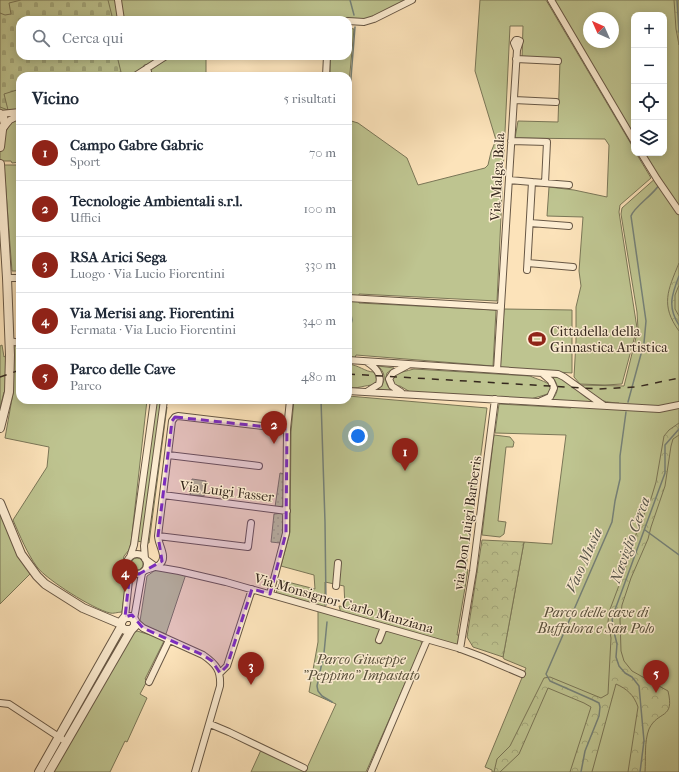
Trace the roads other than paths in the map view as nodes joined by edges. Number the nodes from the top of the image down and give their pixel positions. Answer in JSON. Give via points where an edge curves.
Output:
{"nodes":[{"id":1,"x":118,"y":0,"type":"edge"},
{"id":2,"x":412,"y":0,"type":"edge"},
{"id":3,"x":551,"y":0,"type":"edge"},
{"id":4,"x":120,"y":16,"type":"edge"},
{"id":5,"x":352,"y":21,"type":"edge"},
{"id":6,"x":517,"y":50,"type":"dead end"},
{"id":7,"x":516,"y":59,"type":"junction"},
{"id":8,"x":160,"y":60,"type":"edge"},
{"id":9,"x":327,"y":60,"type":"edge"},
{"id":10,"x":558,"y":61,"type":"dead end"},
{"id":11,"x":147,"y":68,"type":"junction"},
{"id":12,"x":141,"y":72,"type":"edge"},
{"id":13,"x":148,"y":72,"type":"edge"},
{"id":14,"x":326,"y":72,"type":"edge"},
{"id":15,"x":514,"y":100,"type":"junction"},
{"id":16,"x":556,"y":102,"type":"dead end"},
{"id":17,"x":16,"y":112,"type":"edge"},
{"id":18,"x":0,"y":114,"type":"edge"},
{"id":19,"x":16,"y":117,"type":"edge"},
{"id":20,"x":2,"y":130,"type":"edge"},
{"id":21,"x":631,"y":136,"type":"edge"},
{"id":22,"x":511,"y":141,"type":"junction"},
{"id":23,"x":0,"y":147,"type":"edge"},
{"id":24,"x":643,"y":156,"type":"edge"},
{"id":25,"x":0,"y":164,"type":"edge"},
{"id":26,"x":509,"y":180,"type":"junction"},
{"id":27,"x":532,"y":182,"type":"junction"},
{"id":28,"x":545,"y":182,"type":"junction"},
{"id":29,"x":569,"y":184,"type":"dead end"},
{"id":30,"x":679,"y":210,"type":"edge"},
{"id":31,"x":530,"y":223,"type":"junction"},
{"id":32,"x":569,"y":226,"type":"dead end"},
{"id":33,"x":528,"y":263,"type":"junction"},
{"id":34,"x":573,"y":267,"type":"dead end"},
{"id":35,"x":527,"y":270,"type":"dead end"},
{"id":36,"x":7,"y":278,"type":"junction"},
{"id":37,"x":16,"y":278,"type":"edge"},
{"id":38,"x":352,"y":298,"type":"edge"},
{"id":39,"x":501,"y":307,"type":"junction"},
{"id":40,"x":9,"y":341,"type":"junction"},
{"id":41,"x":16,"y":342,"type":"edge"},
{"id":42,"x":352,"y":360,"type":"edge"},
{"id":43,"x":366,"y":361,"type":"junction"},
{"id":44,"x":411,"y":364,"type":"junction"},
{"id":45,"x":497,"y":370,"type":"junction"},
{"id":46,"x":542,"y":373,"type":"junction"},
{"id":47,"x":352,"y":391,"type":"edge"},
{"id":48,"x":364,"y":392,"type":"junction"},
{"id":49,"x":404,"y":394,"type":"junction"},
{"id":50,"x":495,"y":399,"type":"junction"},
{"id":51,"x":539,"y":402,"type":"junction"},
{"id":52,"x":153,"y":404,"type":"edge"},
{"id":53,"x":163,"y":404,"type":"edge"},
{"id":54,"x":290,"y":404,"type":"edge"},
{"id":55,"x":604,"y":405,"type":"junction"},
{"id":56,"x":679,"y":405,"type":"edge"},
{"id":57,"x":0,"y":428,"type":"edge"},
{"id":58,"x":287,"y":429,"type":"junction"},
{"id":59,"x":168,"y":455,"type":"junction"},
{"id":60,"x":259,"y":466,"type":"dead end"},
{"id":61,"x":163,"y":495,"type":"junction"},
{"id":62,"x":0,"y":503,"type":"edge"},
{"id":63,"x":287,"y":511,"type":"junction"},
{"id":64,"x":251,"y":523,"type":"dead end"},
{"id":65,"x":158,"y":536,"type":"junction"},
{"id":66,"x":130,"y":557,"type":"junction"},
{"id":67,"x":145,"y":559,"type":"junction"},
{"id":68,"x":338,"y":563,"type":"dead end"},
{"id":69,"x":156,"y":567,"type":"junction"},
{"id":70,"x":130,"y":571,"type":"junction"},
{"id":71,"x":143,"y":572,"type":"junction"},
{"id":72,"x":336,"y":586,"type":"dead end"},
{"id":73,"x":252,"y":589,"type":"junction"},
{"id":74,"x":270,"y":594,"type":"junction"},
{"id":75,"x":122,"y":621,"type":"junction"},
{"id":76,"x":134,"y":625,"type":"junction"},
{"id":77,"x":384,"y":627,"type":"junction"},
{"id":78,"x":169,"y":640,"type":"junction"},
{"id":79,"x":379,"y":640,"type":"dead end"},
{"id":80,"x":427,"y":640,"type":"junction"},
{"id":81,"x":460,"y":649,"type":"junction"},
{"id":82,"x":220,"y":673,"type":"junction"},
{"id":83,"x":522,"y":674,"type":"dead end"},
{"id":84,"x":149,"y":682,"type":"dead end"},
{"id":85,"x":0,"y":703,"type":"edge"},
{"id":86,"x":210,"y":724,"type":"junction"},
{"id":87,"x":63,"y":740,"type":"junction"},
{"id":88,"x":304,"y":768,"type":"dead end"},
{"id":89,"x":39,"y":772,"type":"edge"},
{"id":90,"x":49,"y":772,"type":"edge"},
{"id":91,"x":195,"y":772,"type":"edge"},
{"id":92,"x":371,"y":772,"type":"edge"}],
"edges":[{"from":1,"to":4,"type":"street"},
{"from":2,"to":5,"type":"street","via":[[364,22]]},
{"from":3,"to":21,"type":"street"},
{"from":6,"to":7,"type":"street","name":"Via Malga Bala"},
{"from":7,"to":10,"type":"street"},
{"from":7,"to":15,"type":"street","name":"Via Malga Bala"},
{"from":8,"to":11,"type":"street"},
{"from":9,"to":14,"type":"street"},
{"from":11,"to":12,"type":"street"},
{"from":11,"to":13,"type":"street"},
{"from":15,"to":16,"type":"street"},
{"from":15,"to":22,"type":"street","name":"Via Malga Bala"},
{"from":17,"to":18,"type":"street"},
{"from":18,"to":20,"type":"street","via":[[4,120]]},
{"from":19,"to":20,"type":"street"},
{"from":20,"to":23,"type":"street"},
{"from":22,"to":26,"type":"street","name":"Via Malga Bala"},
{"from":22,"to":28,"type":"street","via":[[547,142]]},
{"from":24,"to":30,"type":"street"},
{"from":25,"to":36,"type":"street"},
{"from":26,"to":27,"type":"street"},
{"from":26,"to":39,"type":"street","name":"Via Malga Bala"},
{"from":27,"to":28,"type":"street"},
{"from":27,"to":31,"type":"street"},
{"from":28,"to":29,"type":"street"},
{"from":31,"to":32,"type":"street"},
{"from":31,"to":33,"type":"street"},
{"from":33,"to":34,"type":"street"},
{"from":33,"to":35,"type":"street"},
{"from":36,"to":37,"type":"street"},
{"from":36,"to":40,"type":"street"},
{"from":38,"to":39,"type":"street"},
{"from":39,"to":45,"type":"street","name":"Via Malga Bala"},
{"from":40,"to":41,"type":"street"},
{"from":40,"to":57,"type":"street","via":[[9,392]]},
{"from":42,"to":43,"type":"street"},
{"from":43,"to":44,"type":"street"},
{"from":43,"to":48,"type":"street","via":[[381,379],[376,387]]},
{"from":44,"to":45,"type":"street"},
{"from":44,"to":49,"type":"street","via":[[397,370],[389,379],[392,386]]},
{"from":45,"to":46,"type":"street"},
{"from":46,"to":51,"type":"street","via":[[551,381],[554,388],[550,397]]},
{"from":46,"to":55,"type":"street","via":[[564,377]]},
{"from":47,"to":48,"type":"street"},
{"from":48,"to":49,"type":"street"},
{"from":49,"to":50,"type":"street"},
{"from":50,"to":51,"type":"street"},
{"from":50,"to":81,"type":"street","name":"via Don Luigi Barberis","via":[[473,572]]},
{"from":51,"to":55,"type":"street"},
{"from":52,"to":66,"type":"street","via":[[134,545]]},
{"from":53,"to":67,"type":"street","via":[[144,546]]},
{"from":54,"to":58,"type":"street"},
{"from":55,"to":56,"type":"street","via":[[659,409]]},
{"from":58,"to":59,"type":"street","via":[[178,416],[172,421]]},
{"from":58,"to":63,"type":"street"},
{"from":59,"to":60,"type":"street"},
{"from":59,"to":61,"type":"street"},
{"from":61,"to":63,"type":"street","name":"Via Luigi Fasser"},
{"from":61,"to":65,"type":"street"},
{"from":62,"to":75,"type":"street","via":[[21,554],[45,584],[90,612]]},
{"from":63,"to":74,"type":"street","via":[[286,534]]},
{"from":64,"to":65,"type":"street","via":[[248,547]]},
{"from":65,"to":69,"type":"street","via":[[163,554],[162,561]]},
{"from":66,"to":67,"type":"street","via":[[140,554]]},
{"from":66,"to":70,"type":"street","via":[[127,562]]},
{"from":67,"to":69,"type":"street","name":"Via Monsignor Carlo Manziana"},
{"from":67,"to":71,"type":"street","via":[[147,565]]},
{"from":68,"to":72,"type":"street"},
{"from":69,"to":71,"type":"street","name":"Via Monsignor Carlo Manziana"},
{"from":69,"to":73,"type":"street","name":"Via Monsignor Carlo Manziana","via":[[179,570]]},
{"from":70,"to":71,"type":"street","via":[[136,574]]},
{"from":70,"to":75,"type":"street"},
{"from":71,"to":76,"type":"street"},
{"from":73,"to":74,"type":"street","name":"Via Monsignor Carlo Manziana"},
{"from":73,"to":82,"type":"street","via":[[228,666]]},
{"from":74,"to":77,"type":"street","name":"Via Monsignor Carlo Manziana"},
{"from":75,"to":76,"type":"street","via":[[130,616]]},
{"from":75,"to":76,"type":"street","via":[[125,630]]},
{"from":75,"to":87,"type":"street"},
{"from":76,"to":78,"type":"street"},
{"from":76,"to":87,"type":"street"},
{"from":77,"to":79,"type":"street"},
{"from":77,"to":80,"type":"street","name":"Via Monsignor Carlo Manziana"},
{"from":78,"to":82,"type":"street","via":[[212,660]]},
{"from":78,"to":84,"type":"street"},
{"from":80,"to":81,"type":"street","name":"Via Monsignor Carlo Manziana"},
{"from":80,"to":92,"type":"street"},
{"from":81,"to":83,"type":"street","name":"Via Monsignor Carlo Manziana"},
{"from":82,"to":86,"type":"street","via":[[220,686]]},
{"from":85,"to":87,"type":"street","via":[[9,704]]},
{"from":86,"to":88,"type":"street"},
{"from":86,"to":91,"type":"street"},
{"from":87,"to":89,"type":"street"},
{"from":87,"to":90,"type":"street"}]}
